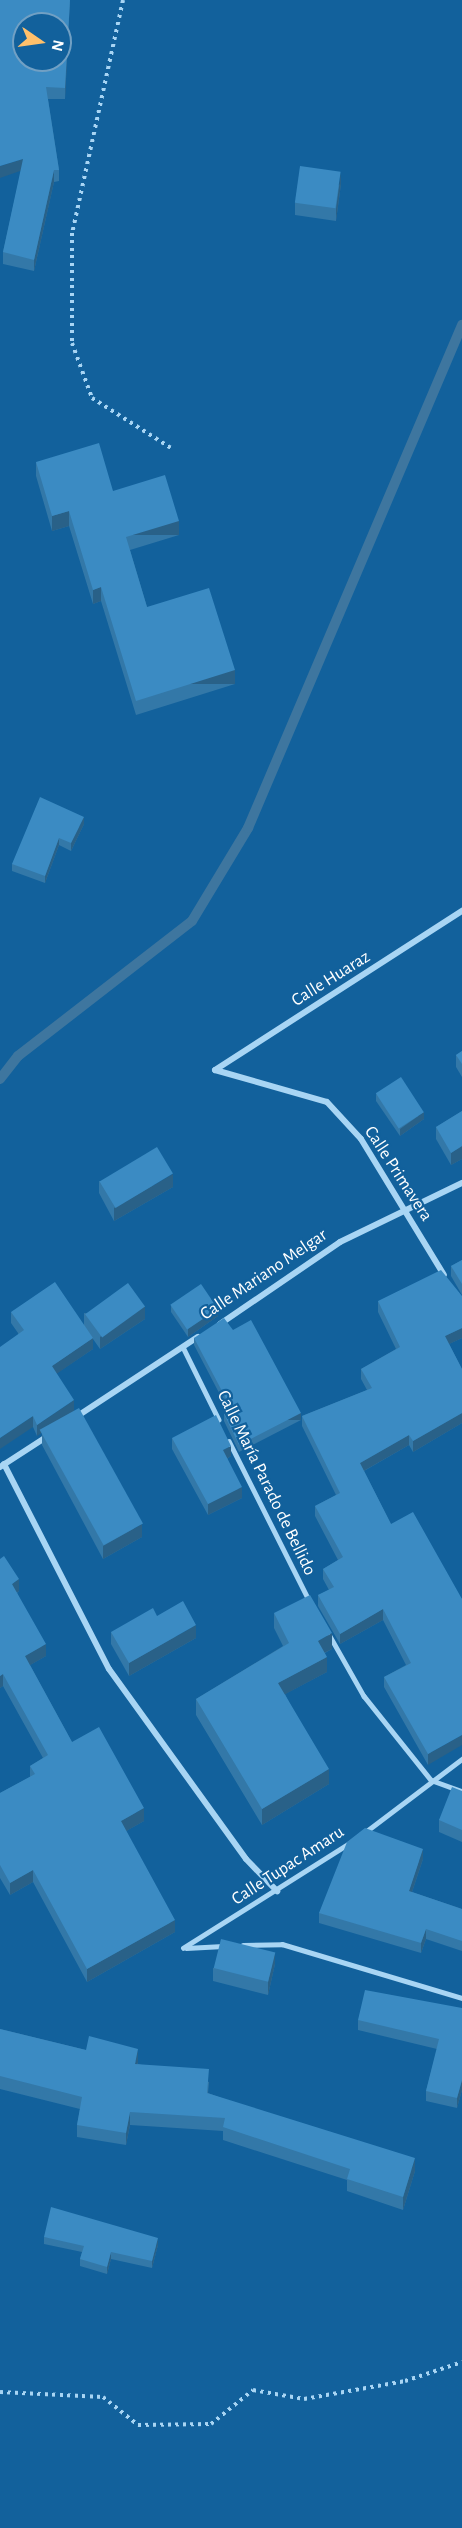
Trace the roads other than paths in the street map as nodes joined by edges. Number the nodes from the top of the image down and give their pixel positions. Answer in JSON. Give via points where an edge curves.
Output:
{"nodes":[{"id":1,"x":462,"y":911,"type":"edge"},
{"id":2,"x":215,"y":1070,"type":"joint"},
{"id":3,"x":462,"y":1183,"type":"edge"},
{"id":4,"x":406,"y":1213,"type":"junction"},
{"id":5,"x":450,"y":1285,"type":"edge"},
{"id":6,"x":213,"y":1328,"type":"edge"},
{"id":7,"x":203,"y":1335,"type":"edge"},
{"id":8,"x":183,"y":1347,"type":"junction"},
{"id":9,"x":64,"y":1425,"type":"edge"},
{"id":10,"x":54,"y":1432,"type":"edge"},
{"id":11,"x":2,"y":1466,"type":"edge"},
{"id":12,"x":311,"y":1603,"type":"edge"},
{"id":13,"x":323,"y":1624,"type":"edge"},
{"id":14,"x":462,"y":1759,"type":"edge"},
{"id":15,"x":431,"y":1780,"type":"junction"},
{"id":16,"x":462,"y":1791,"type":"edge"},
{"id":17,"x":277,"y":1891,"type":"junction"},
{"id":18,"x":227,"y":1946,"type":"edge"},
{"id":19,"x":238,"y":1946,"type":"edge"},
{"id":20,"x":462,"y":1998,"type":"edge"}],
"edges":[{"from":1,"to":2,"type":"street","name":"Calle Huaraz"},
{"from":2,"to":4,"type":"street","name":"Calle Primavera","via":[[327,1102],[361,1139]]},
{"from":3,"to":4,"type":"street","name":"Calle Mariano Melgar"},
{"from":4,"to":5,"type":"street","name":"Calle Primavera"},
{"from":4,"to":6,"type":"street","name":"Calle Mariano Melgar","via":[[340,1242]]},
{"from":7,"to":8,"type":"street","name":"Calle Mariano Melgar"},
{"from":8,"to":9,"type":"street","name":"Calle Mariano Melgar"},
{"from":8,"to":12,"type":"lane","name":"Calle María Parado de Bellido"},
{"from":10,"to":11,"type":"street"},
{"from":11,"to":17,"type":"street","via":[[109,1669],[246,1859]]},
{"from":13,"to":15,"type":"lane","via":[[364,1696]]},
{"from":14,"to":15,"type":"lane","name":"Calle Tupac Amaru"},
{"from":15,"to":16,"type":"lane"},
{"from":15,"to":17,"type":"lane","name":"Calle Tupac Amaru","via":[[336,1855]]},
{"from":17,"to":18,"type":"lane","name":"Calle Tupac Amaru","via":[[183,1948]]},
{"from":19,"to":20,"type":"lane","via":[[282,1944]]}]}
